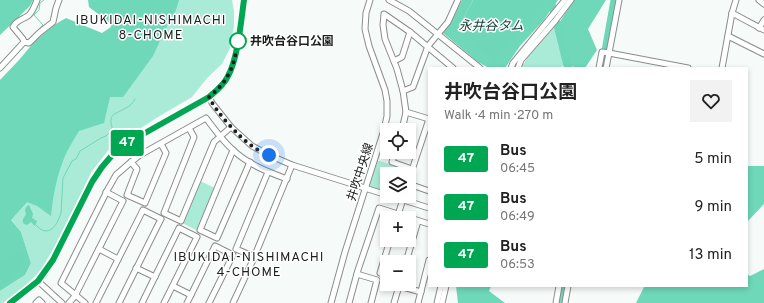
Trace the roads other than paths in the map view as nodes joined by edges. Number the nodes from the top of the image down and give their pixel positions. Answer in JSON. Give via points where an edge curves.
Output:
{"nodes":[{"id":1,"x":37,"y":0,"type":"edge"},
{"id":2,"x":59,"y":0,"type":"edge"},
{"id":3,"x":244,"y":0,"type":"edge"},
{"id":4,"x":370,"y":0,"type":"edge"},
{"id":5,"x":389,"y":0,"type":"edge"},
{"id":6,"x":458,"y":0,"type":"edge"},
{"id":7,"x":565,"y":0,"type":"edge"},
{"id":8,"x":571,"y":0,"type":"edge"},
{"id":9,"x":619,"y":0,"type":"edge"},
{"id":10,"x":736,"y":0,"type":"edge"},
{"id":11,"x":759,"y":0,"type":"edge"},
{"id":12,"x":764,"y":4,"type":"edge"},
{"id":13,"x":732,"y":14,"type":"junction"},
{"id":14,"x":764,"y":20,"type":"edge"},
{"id":15,"x":762,"y":29,"type":"edge"},
{"id":16,"x":410,"y":32,"type":"junction"},
{"id":17,"x":438,"y":34,"type":"junction"},
{"id":18,"x":728,"y":36,"type":"junction"},
{"id":19,"x":26,"y":42,"type":"junction"},
{"id":20,"x":428,"y":46,"type":"junction"},
{"id":21,"x":606,"y":53,"type":"junction"},
{"id":22,"x":764,"y":54,"type":"edge"},
{"id":23,"x":394,"y":61,"type":"junction"},
{"id":24,"x":446,"y":62,"type":"junction"},
{"id":25,"x":444,"y":67,"type":"edge"},
{"id":26,"x":452,"y":67,"type":"edge"},
{"id":27,"x":479,"y":67,"type":"edge"},
{"id":28,"x":511,"y":67,"type":"edge"},
{"id":29,"x":518,"y":67,"type":"edge"},
{"id":30,"x":599,"y":67,"type":"edge"},
{"id":31,"x":606,"y":67,"type":"edge"},
{"id":32,"x":683,"y":67,"type":"edge"},
{"id":33,"x":722,"y":67,"type":"edge"},
{"id":34,"x":0,"y":68,"type":"edge"},
{"id":35,"x":403,"y":91,"type":"junction"},
{"id":36,"x":209,"y":97,"type":"junction"},
{"id":37,"x":406,"y":112,"type":"junction"},
{"id":38,"x":428,"y":119,"type":"edge"},
{"id":39,"x":428,"y":122,"type":"edge"},
{"id":40,"x":404,"y":123,"type":"edge"},
{"id":41,"x":231,"y":127,"type":"junction"},
{"id":42,"x":190,"y":128,"type":"junction"},
{"id":43,"x":220,"y":137,"type":"junction"},
{"id":44,"x":161,"y":144,"type":"junction"},
{"id":45,"x":233,"y":150,"type":"junction"},
{"id":46,"x":393,"y":159,"type":"edge"},
{"id":47,"x":131,"y":162,"type":"junction"},
{"id":48,"x":250,"y":162,"type":"junction"},
{"id":49,"x":292,"y":165,"type":"junction"},
{"id":50,"x":406,"y":167,"type":"edge"},
{"id":51,"x":413,"y":167,"type":"edge"},
{"id":52,"x":268,"y":172,"type":"junction"},
{"id":53,"x":287,"y":179,"type":"junction"},
{"id":54,"x":416,"y":186,"type":"edge"},
{"id":55,"x":366,"y":188,"type":"junction"},
{"id":56,"x":428,"y":189,"type":"edge"},
{"id":57,"x":106,"y":192,"type":"junction"},
{"id":58,"x":380,"y":193,"type":"edge"},
{"id":59,"x":416,"y":203,"type":"edge"},
{"id":60,"x":428,"y":208,"type":"edge"},
{"id":61,"x":386,"y":211,"type":"edge"},
{"id":62,"x":418,"y":220,"type":"joint"},
{"id":63,"x":428,"y":224,"type":"edge"},
{"id":64,"x":99,"y":249,"type":"junction"},
{"id":65,"x":408,"y":255,"type":"edge"},
{"id":66,"x":255,"y":257,"type":"junction"},
{"id":67,"x":118,"y":259,"type":"junction"},
{"id":68,"x":428,"y":264,"type":"edge"},
{"id":69,"x":136,"y":268,"type":"junction"},
{"id":70,"x":357,"y":274,"type":"junction"},
{"id":71,"x":155,"y":277,"type":"junction"},
{"id":72,"x":38,"y":281,"type":"junction"},
{"id":73,"x":173,"y":286,"type":"junction"},
{"id":74,"x":441,"y":287,"type":"edge"},
{"id":75,"x":446,"y":287,"type":"edge"},
{"id":76,"x":559,"y":287,"type":"edge"},
{"id":77,"x":568,"y":287,"type":"edge"},
{"id":78,"x":420,"y":292,"type":"junction"},
{"id":79,"x":191,"y":295,"type":"junction"},
{"id":80,"x":75,"y":296,"type":"junction"},
{"id":81,"x":10,"y":303,"type":"edge"},
{"id":82,"x":36,"y":303,"type":"edge"},
{"id":83,"x":42,"y":303,"type":"edge"},
{"id":84,"x":62,"y":303,"type":"edge"},
{"id":85,"x":69,"y":303,"type":"edge"},
{"id":86,"x":85,"y":303,"type":"edge"},
{"id":87,"x":96,"y":303,"type":"edge"},
{"id":88,"x":119,"y":303,"type":"edge"},
{"id":89,"x":142,"y":303,"type":"edge"},
{"id":90,"x":164,"y":303,"type":"edge"},
{"id":91,"x":187,"y":303,"type":"edge"},
{"id":92,"x":209,"y":303,"type":"edge"},
{"id":93,"x":232,"y":303,"type":"edge"},
{"id":94,"x":331,"y":303,"type":"edge"},
{"id":95,"x":349,"y":303,"type":"edge"},
{"id":96,"x":371,"y":303,"type":"edge"},
{"id":97,"x":394,"y":303,"type":"edge"},
{"id":98,"x":418,"y":303,"type":"edge"},
{"id":99,"x":437,"y":303,"type":"edge"},
{"id":100,"x":442,"y":303,"type":"edge"},
{"id":101,"x":556,"y":303,"type":"edge"},
{"id":102,"x":565,"y":303,"type":"edge"}],
"edges":[{"from":1,"to":19,"type":"street","via":[[29,15],[16,22],[14,27]]},
{"from":2,"to":19,"type":"street","via":[[54,22]]},
{"from":3,"to":36,"type":"street","via":[[235,57],[228,76],[220,88]]},
{"from":4,"to":55,"type":"street","name":"井吹中央線","via":[[365,30],[385,90],[387,116]]},
{"from":5,"to":17,"type":"street","via":[[409,11]]},
{"from":6,"to":17,"type":"street","via":[[448,22]]},
{"from":7,"to":28,"type":"street"},
{"from":8,"to":29,"type":"street"},
{"from":9,"to":21,"type":"street"},
{"from":10,"to":13,"type":"street"},
{"from":11,"to":12,"type":"street"},
{"from":13,"to":15,"type":"street"},
{"from":13,"to":18,"type":"street"},
{"from":14,"to":15,"type":"street"},
{"from":16,"to":20,"type":"street"},
{"from":16,"to":23,"type":"street","via":[[402,57]]},
{"from":16,"to":23,"type":"street","via":[[384,14],[385,39]]},
{"from":17,"to":20,"type":"street"},
{"from":17,"to":27,"type":"street"},
{"from":18,"to":22,"type":"street"},
{"from":18,"to":33,"type":"street"},
{"from":19,"to":34,"type":"street"},
{"from":20,"to":24,"type":"street"},
{"from":20,"to":35,"type":"street","via":[[414,87]]},
{"from":21,"to":30,"type":"street","via":[[602,52]]},
{"from":21,"to":31,"type":"street"},
{"from":21,"to":32,"type":"street"},
{"from":23,"to":35,"type":"street"},
{"from":24,"to":25,"type":"street"},
{"from":24,"to":26,"type":"street"},
{"from":35,"to":37,"type":"street"},
{"from":36,"to":41,"type":"street"},
{"from":36,"to":72,"type":"street","via":[[114,153],[92,182],[53,260]]},
{"from":37,"to":38,"type":"street"},
{"from":37,"to":40,"type":"street"},
{"from":39,"to":51,"type":"street"},
{"from":41,"to":43,"type":"street"},
{"from":41,"to":49,"type":"street","via":[[252,146]]},
{"from":42,"to":43,"type":"street","via":[[206,118]]},
{"from":42,"to":43,"type":"street","via":[[194,137],[164,213],[182,222],[214,142]]},
{"from":42,"to":44,"type":"street"},
{"from":43,"to":45,"type":"street"},
{"from":44,"to":47,"type":"street"},
{"from":44,"to":47,"type":"street","via":[[166,153],[145,203],[127,194],[137,169]]},
{"from":45,"to":48,"type":"street"},
{"from":45,"to":48,"type":"street","via":[[200,230],[217,238]]},
{"from":46,"to":50,"type":"street","via":[[392,162]]},
{"from":47,"to":57,"type":"street","via":[[116,175]]},
{"from":48,"to":52,"type":"street"},
{"from":49,"to":53,"type":"street"},
{"from":49,"to":55,"type":"street"},
{"from":52,"to":53,"type":"street"},
{"from":52,"to":66,"type":"street","via":[[236,249]]},
{"from":53,"to":66,"type":"street"},
{"from":54,"to":56,"type":"street"},
{"from":55,"to":58,"type":"street"},
{"from":55,"to":94,"type":"street","name":"井吹中央線"},
{"from":57,"to":64,"type":"street","via":[[123,201]]},
{"from":57,"to":80,"type":"street","via":[[60,283]]},
{"from":59,"to":60,"type":"street"},
{"from":61,"to":70,"type":"street","via":[[379,208]]},
{"from":62,"to":63,"type":"street"},
{"from":62,"to":65,"type":"street"},
{"from":64,"to":67,"type":"street"},
{"from":64,"to":80,"type":"street"},
{"from":66,"to":93,"type":"street"},
{"from":67,"to":69,"type":"street","via":[[143,210],[160,219]]},
{"from":67,"to":87,"type":"street"},
{"from":68,"to":78,"type":"street"},
{"from":69,"to":71,"type":"street"},
{"from":69,"to":88,"type":"street"},
{"from":70,"to":95,"type":"street"},
{"from":70,"to":96,"type":"street","via":[[377,280]]},
{"from":71,"to":73,"type":"street","via":[[179,228],[197,237]]},
{"from":71,"to":89,"type":"street"},
{"from":72,"to":81,"type":"street"},
{"from":72,"to":84,"type":"street"},
{"from":73,"to":79,"type":"street"},
{"from":73,"to":90,"type":"street"},
{"from":74,"to":99,"type":"street"},
{"from":75,"to":100,"type":"street"},
{"from":76,"to":101,"type":"street"},
{"from":77,"to":102,"type":"street"},
{"from":78,"to":97,"type":"street","via":[[399,286]]},
{"from":78,"to":98,"type":"street"},
{"from":79,"to":91,"type":"street"},
{"from":79,"to":92,"type":"street","via":[[215,246],[233,255]]},
{"from":80,"to":85,"type":"street"},
{"from":80,"to":86,"type":"street"},
{"from":82,"to":83,"type":"street","via":[[39,300]]}]}
